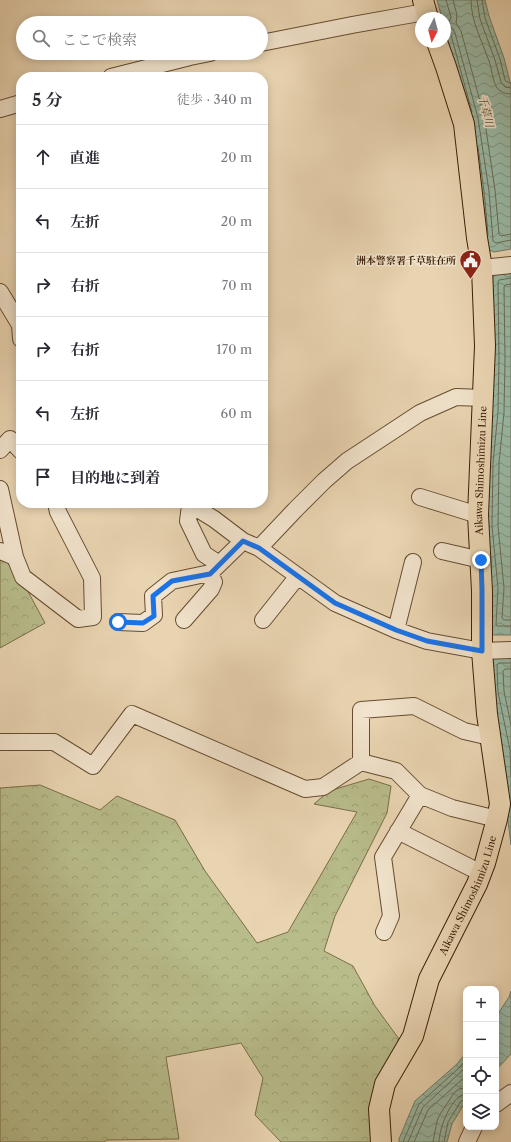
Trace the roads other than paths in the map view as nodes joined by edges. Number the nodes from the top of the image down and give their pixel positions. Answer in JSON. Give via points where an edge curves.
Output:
{"nodes":[{"id":1,"x":425,"y":10,"type":"edge"},
{"id":2,"x":268,"y":42,"type":"edge"},
{"id":3,"x":438,"y":48,"type":"edge"},
{"id":4,"x":180,"y":60,"type":"edge"},
{"id":5,"x":131,"y":72,"type":"edge"},
{"id":6,"x":16,"y":104,"type":"edge"},
{"id":7,"x":0,"y":109,"type":"edge"},
{"id":8,"x":511,"y":264,"type":"edge"},
{"id":9,"x":482,"y":268,"type":"junction"},
{"id":10,"x":0,"y":292,"type":"edge"},
{"id":11,"x":16,"y":318,"type":"edge"},
{"id":12,"x":483,"y":398,"type":"junction"},
{"id":13,"x":16,"y":446,"type":"edge"},
{"id":14,"x":0,"y":450,"type":"edge"},
{"id":15,"x":0,"y":489,"type":"edge"},
{"id":16,"x":420,"y":497,"type":"dead end"},
{"id":17,"x":57,"y":508,"type":"edge"},
{"id":18,"x":189,"y":508,"type":"edge"},
{"id":19,"x":196,"y":508,"type":"edge"},
{"id":20,"x":478,"y":515,"type":"junction"},
{"id":21,"x":243,"y":541,"type":"junction"},
{"id":22,"x":259,"y":548,"type":"junction"},
{"id":23,"x":442,"y":550,"type":"dead end"},
{"id":24,"x":0,"y":551,"type":"edge"},
{"id":25,"x":15,"y":557,"type":"junction"},
{"id":26,"x":481,"y":560,"type":"junction"},
{"id":27,"x":413,"y":562,"type":"dead end"},
{"id":28,"x":214,"y":569,"type":"junction"},
{"id":29,"x":298,"y":576,"type":"junction"},
{"id":30,"x":184,"y":620,"type":"dead end"},
{"id":31,"x":264,"y":620,"type":"dead end"},
{"id":32,"x":118,"y":622,"type":"dead end"},
{"id":33,"x":396,"y":630,"type":"junction"},
{"id":34,"x":511,"y":650,"type":"edge"},
{"id":35,"x":486,"y":651,"type":"junction"},
{"id":36,"x":490,"y":737,"type":"junction"},
{"id":37,"x":0,"y":742,"type":"edge"},
{"id":38,"x":361,"y":762,"type":"junction"},
{"id":39,"x":420,"y":795,"type":"junction"},
{"id":40,"x":497,"y":819,"type":"junction"},
{"id":41,"x":398,"y":831,"type":"junction"},
{"id":42,"x":482,"y":873,"type":"junction"},
{"id":43,"x":384,"y":932,"type":"dead end"},
{"id":44,"x":511,"y":1093,"type":"edge"},
{"id":45,"x":499,"y":1102,"type":"edge"},
{"id":46,"x":473,"y":1130,"type":"edge"},
{"id":47,"x":381,"y":1142,"type":"edge"},
{"id":48,"x":467,"y":1142,"type":"edge"}],
"edges":[{"from":1,"to":2,"type":"street"},
{"from":3,"to":9,"type":"main road","name":"Aikawa Shimoshimizu Line","via":[[464,124]]},
{"from":4,"to":5,"type":"street"},
{"from":6,"to":7,"type":"street"},
{"from":8,"to":9,"type":"street"},
{"from":9,"to":12,"type":"main road","name":"Aikawa Shimoshimizu Line","via":[[485,346]]},
{"from":10,"to":11,"type":"street"},
{"from":12,"to":20,"type":"main road","name":"Aikawa Shimoshimizu Line"},
{"from":12,"to":22,"type":"street","via":[[456,396],[420,413],[347,461]]},
{"from":13,"to":14,"type":"street","via":[[10,440]]},
{"from":15,"to":25,"type":"street"},
{"from":16,"to":20,"type":"street"},
{"from":17,"to":25,"type":"street","via":[[92,578],[93,617],[78,619],[23,577]]},
{"from":18,"to":28,"type":"street","via":[[188,521]]},
{"from":19,"to":21,"type":"street"},
{"from":20,"to":26,"type":"main road","name":"Aikawa Shimoshimizu Line"},
{"from":21,"to":22,"type":"street"},
{"from":21,"to":28,"type":"street"},
{"from":22,"to":29,"type":"street"},
{"from":23,"to":26,"type":"street"},
{"from":24,"to":25,"type":"street"},
{"from":26,"to":35,"type":"main road","name":"Aikawa Shimoshimizu Line"},
{"from":27,"to":33,"type":"street"},
{"from":28,"to":30,"type":"street","via":[[212,589]]},
{"from":28,"to":32,"type":"street","via":[[172,581],[153,596],[154,616],[143,623]]},
{"from":29,"to":31,"type":"street"},
{"from":29,"to":33,"type":"street","via":[[335,603]]},
{"from":33,"to":35,"type":"street","via":[[427,641]]},
{"from":34,"to":35,"type":"street"},
{"from":35,"to":36,"type":"main road","name":"Aikawa Shimoshimizu Line"},
{"from":36,"to":38,"type":"street","via":[[464,731],[414,706],[361,710]]},
{"from":36,"to":40,"type":"main road","name":"Aikawa Shimoshimizu Line","via":[[500,804]]},
{"from":37,"to":38,"type":"street","via":[[54,742],[93,766],[132,714],[305,789],[323,787]]},
{"from":38,"to":39,"type":"street","via":[[396,771]]},
{"from":39,"to":40,"type":"street","via":[[452,808]]},
{"from":39,"to":41,"type":"street"},
{"from":40,"to":42,"type":"main road","name":"Aikawa Shimoshimizu Line"},
{"from":41,"to":42,"type":"street"},
{"from":41,"to":43,"type":"street","via":[[383,857],[391,916]]},
{"from":42,"to":47,"type":"main road","name":"Aikawa Shimoshimizu Line","via":[[429,979],[413,1036],[385,1084],[379,1109]]},
{"from":44,"to":45,"type":"street"},
{"from":46,"to":48,"type":"street"}]}
